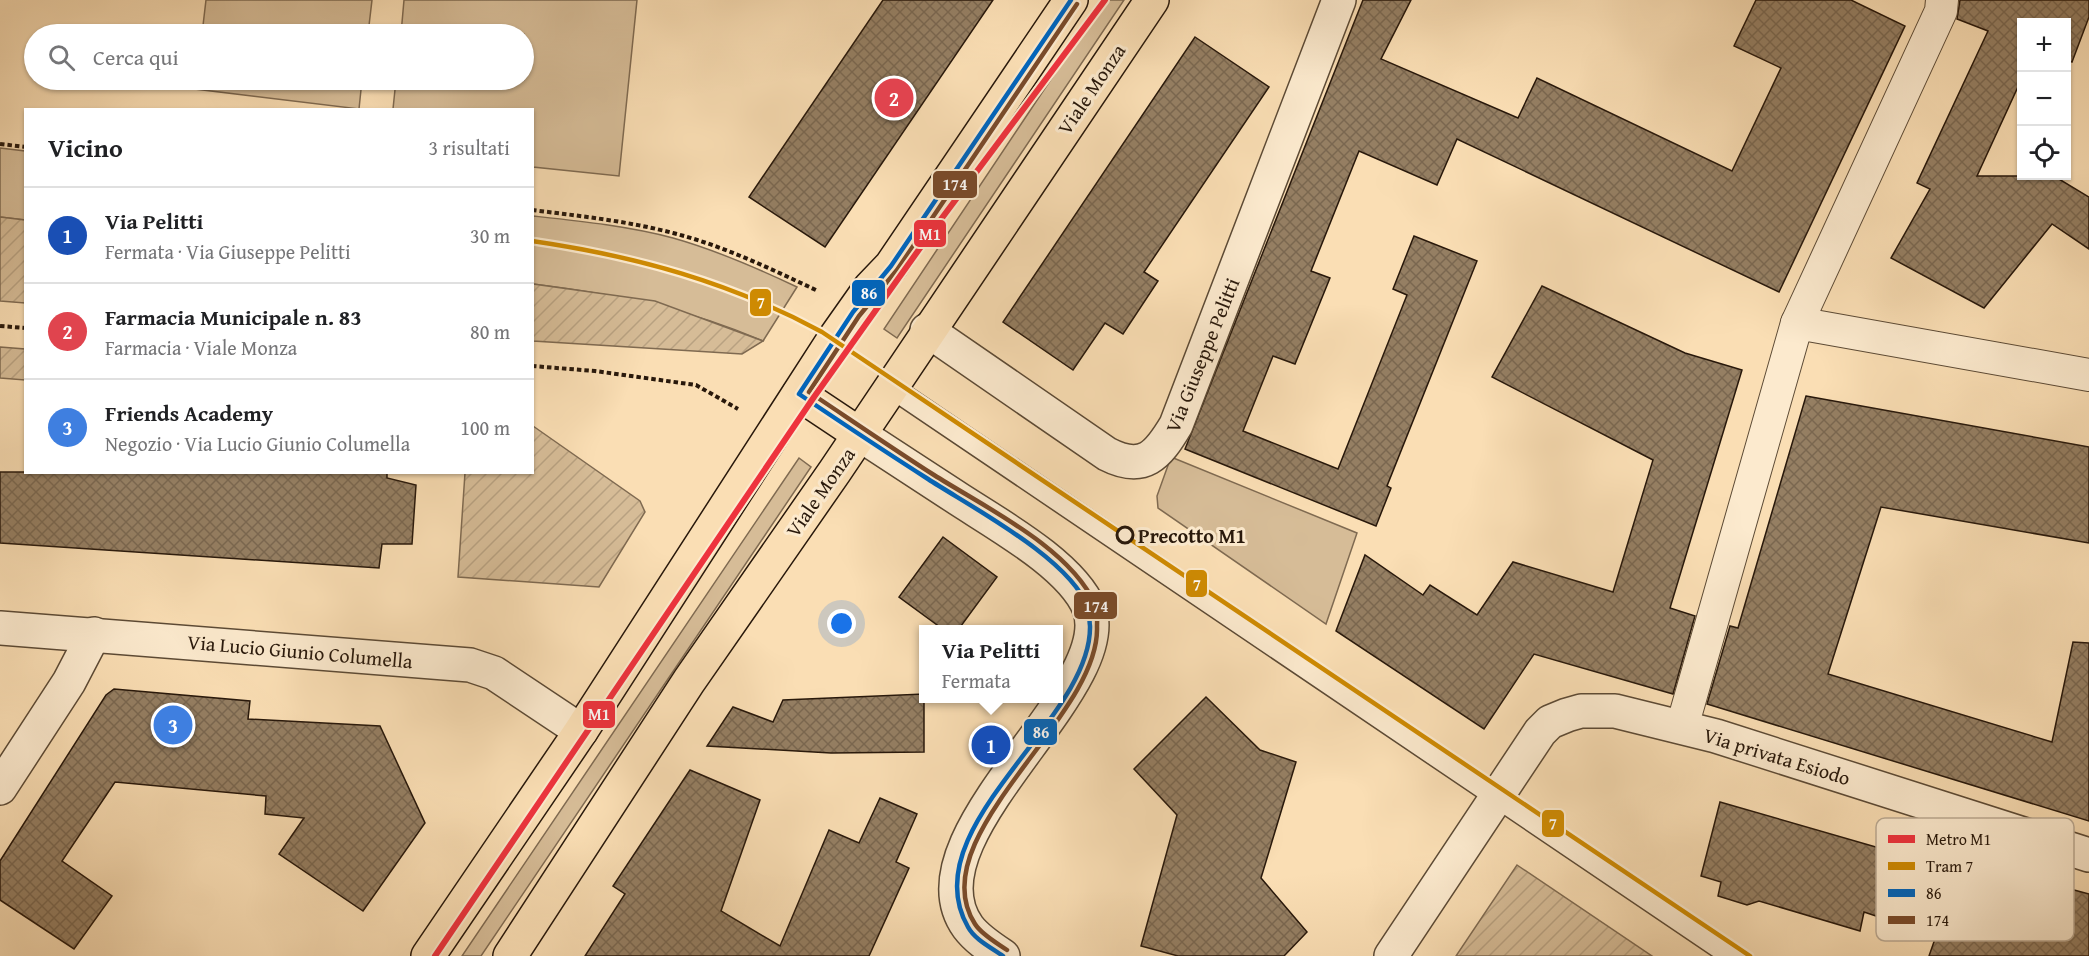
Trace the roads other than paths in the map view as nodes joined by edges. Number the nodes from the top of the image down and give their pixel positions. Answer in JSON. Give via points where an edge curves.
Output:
{"nodes":[{"id":1,"x":1071,"y":0,"type":"edge"},
{"id":2,"x":1152,"y":0,"type":"edge"},
{"id":3,"x":1339,"y":0,"type":"edge"},
{"id":4,"x":1942,"y":0,"type":"edge"},
{"id":5,"x":1797,"y":323,"type":"junction"},
{"id":6,"x":927,"y":330,"type":"junction"},
{"id":7,"x":2089,"y":375,"type":"edge"},
{"id":8,"x":891,"y":387,"type":"junction"},
{"id":9,"x":799,"y":394,"type":"junction"},
{"id":10,"x":860,"y":434,"type":"junction"},
{"id":11,"x":0,"y":628,"type":"edge"},
{"id":12,"x":94,"y":634,"type":"junction"},
{"id":13,"x":1063,"y":694,"type":"edge"},
{"id":14,"x":1057,"y":703,"type":"edge"},
{"id":15,"x":1682,"y":728,"type":"junction"},
{"id":16,"x":580,"y":731,"type":"junction"},
{"id":17,"x":0,"y":788,"type":"edge"},
{"id":18,"x":1497,"y":798,"type":"junction"},
{"id":19,"x":1970,"y":818,"type":"edge"},
{"id":20,"x":2074,"y":850,"type":"edge"},
{"id":21,"x":2089,"y":855,"type":"edge"},
{"id":22,"x":428,"y":956,"type":"edge"},
{"id":23,"x":510,"y":956,"type":"edge"},
{"id":24,"x":1003,"y":956,"type":"edge"},
{"id":25,"x":1391,"y":956,"type":"edge"},
{"id":26,"x":1732,"y":956,"type":"edge"}],
"edges":[{"from":1,"to":9,"type":"main road"},
{"from":2,"to":6,"type":"main road","name":"Viale Monza"},
{"from":3,"to":6,"type":"street","name":"Via Giuseppe Pelitti","via":[[1176,425],[1154,456],[1133,462],[1107,454]]},
{"from":4,"to":5,"type":"street","via":[[1941,11]]},
{"from":5,"to":7,"type":"street"},
{"from":5,"to":15,"type":"street"},
{"from":6,"to":8,"type":"main road","name":"Viale Monza"},
{"from":8,"to":10,"type":"main road","name":"Viale Monza"},
{"from":8,"to":18,"type":"lane"},
{"from":9,"to":10,"type":"main road"},
{"from":9,"to":16,"type":"main road"},
{"from":10,"to":13,"type":"street","via":[[1028,544],[1067,579],[1089,608],[1092,637],[1083,665]]},
{"from":10,"to":23,"type":"main road","name":"Viale Monza","via":[[689,681]]},
{"from":11,"to":12,"type":"street","name":"Via Lucio Giunio Columella"},
{"from":12,"to":16,"type":"street","name":"Via Lucio Giunio Columella","via":[[470,665],[494,673]]},
{"from":12,"to":17,"type":"street","via":[[69,682]]},
{"from":14,"to":24,"type":"street","via":[[992,798],[960,862],[958,904],[968,927]]},
{"from":15,"to":18,"type":"street","name":"Via privata Esiodo","via":[[1615,711],[1567,715],[1550,722],[1540,732]]},
{"from":15,"to":19,"type":"street","name":"Via privata Esiodo"},
{"from":16,"to":22,"type":"main road"},
{"from":18,"to":25,"type":"street","name":"Via privata Esiodo"},
{"from":18,"to":26,"type":"lane"},
{"from":20,"to":21,"type":"street","name":"Via privata Esiodo"}]}
